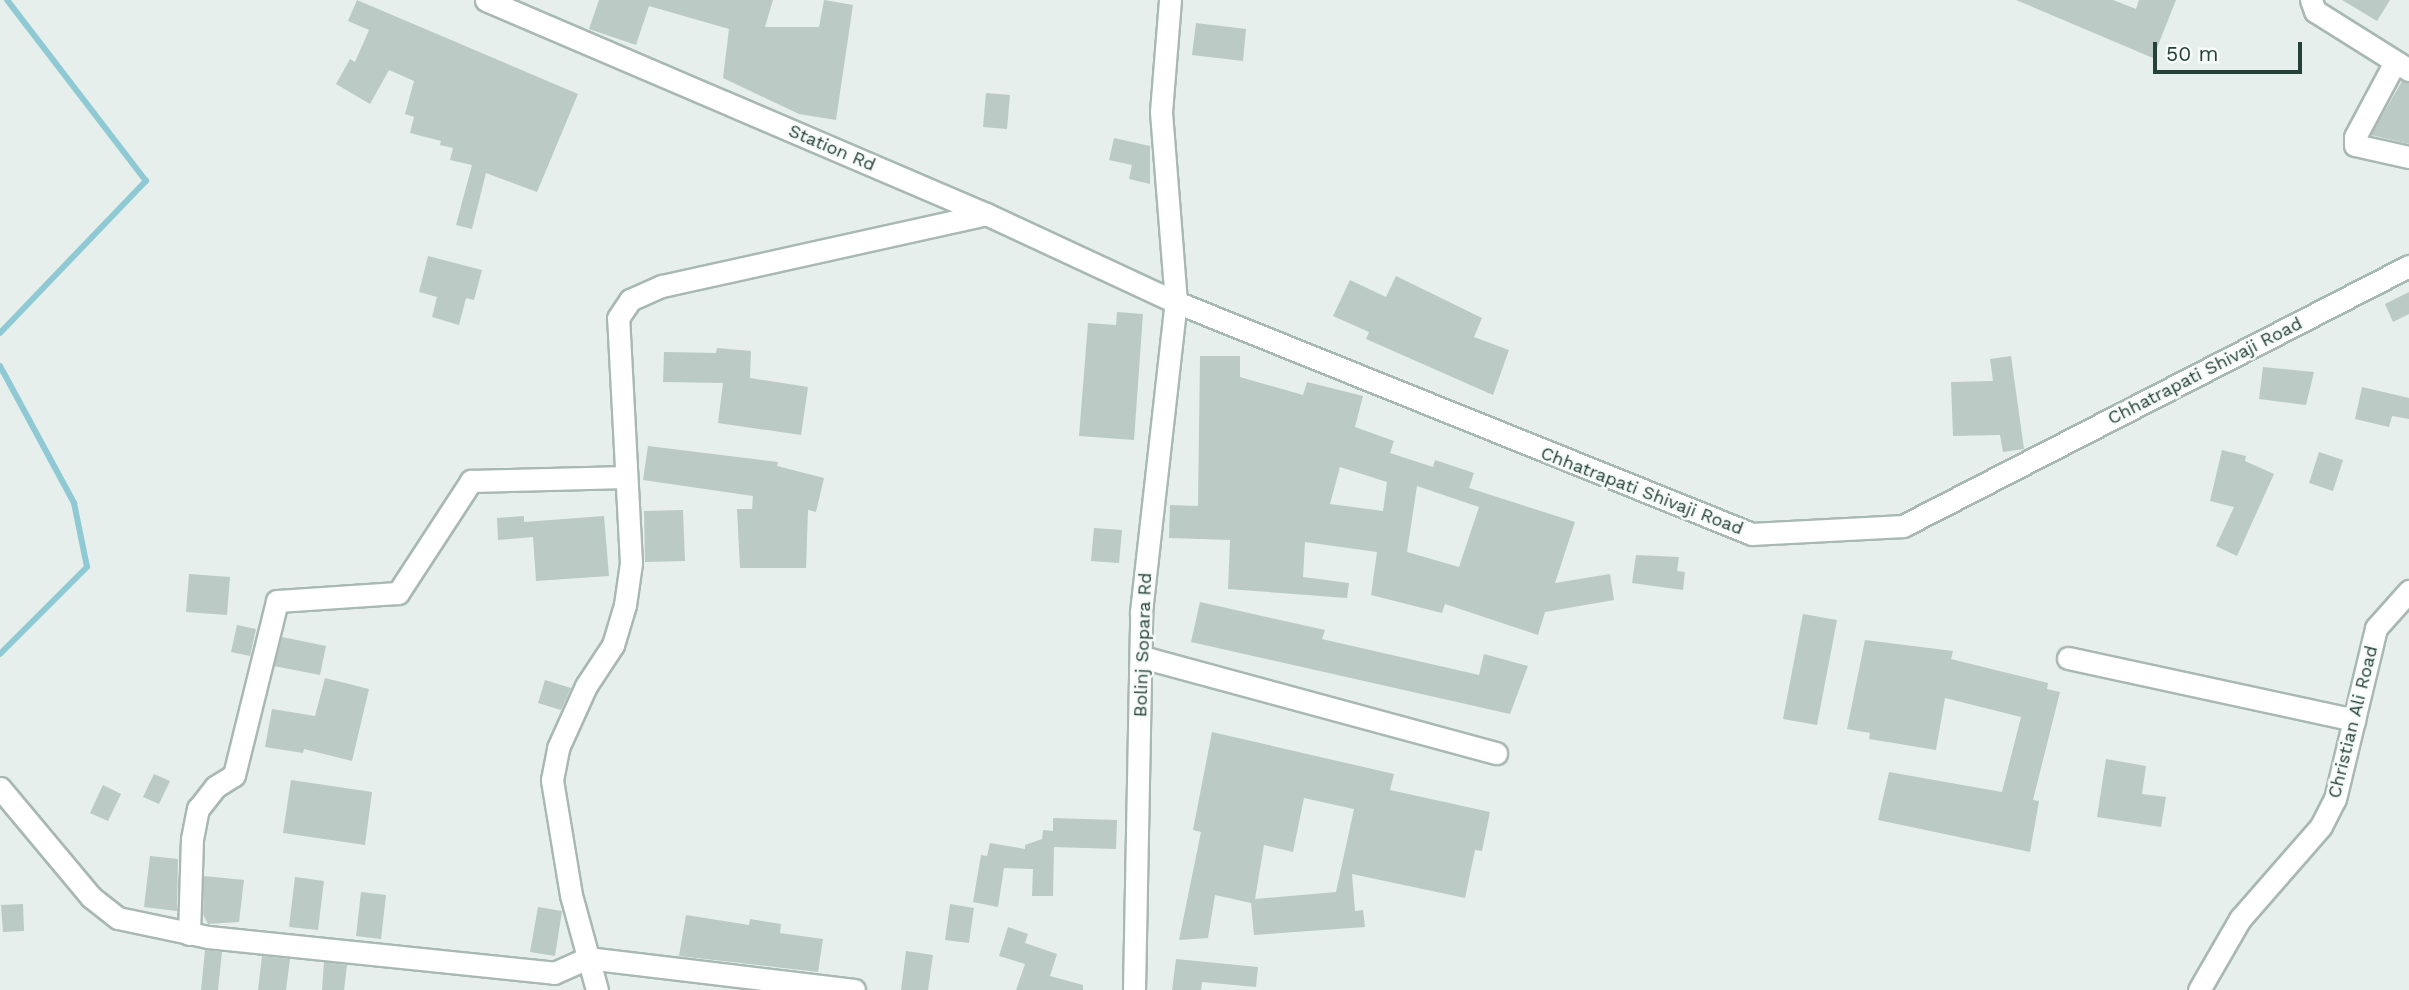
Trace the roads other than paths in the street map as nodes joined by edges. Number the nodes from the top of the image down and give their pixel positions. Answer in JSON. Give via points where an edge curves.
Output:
{"nodes":[{"id":1,"x":486,"y":0,"type":"edge"},
{"id":2,"x":1170,"y":0,"type":"edge"},
{"id":3,"x":2311,"y":0,"type":"edge"},
{"id":4,"x":507,"y":4,"type":"edge"},
{"id":5,"x":2402,"y":66,"type":"edge"},
{"id":6,"x":2409,"y":157,"type":"edge"},
{"id":7,"x":986,"y":214,"type":"junction"},
{"id":8,"x":2409,"y":266,"type":"edge"},
{"id":9,"x":1176,"y":302,"type":"junction"},
{"id":10,"x":626,"y":477,"type":"junction"},
{"id":11,"x":2409,"y":591,"type":"edge"},
{"id":12,"x":1142,"y":657,"type":"junction"},
{"id":13,"x":2068,"y":658,"type":"dead end"},
{"id":14,"x":2354,"y":720,"type":"junction"},
{"id":15,"x":1496,"y":753,"type":"dead end"},
{"id":16,"x":0,"y":788,"type":"edge"},
{"id":17,"x":190,"y":934,"type":"junction"},
{"id":18,"x":587,"y":958,"type":"junction"},
{"id":19,"x":597,"y":990,"type":"edge"},
{"id":20,"x":854,"y":990,"type":"edge"},
{"id":21,"x":1134,"y":990,"type":"edge"},
{"id":22,"x":2199,"y":990,"type":"edge"}],
"edges":[{"from":1,"to":4,"type":"street","name":"Station Rd"},
{"from":2,"to":9,"type":"street","name":"Bolinj Sopara Rd","via":[[1161,112]]},
{"from":3,"to":5,"type":"street","via":[[2315,11]]},
{"from":4,"to":7,"type":"street","name":"Station Rd"},
{"from":5,"to":6,"type":"street","via":[[2355,137],[2355,145]]},
{"from":7,"to":9,"type":"street","name":"Station Rd"},
{"from":7,"to":10,"type":"street","via":[[662,286],[630,300],[618,317]]},
{"from":8,"to":9,"type":"street","name":"Chhatrapati Shivaji Road","via":[[1903,526],[1752,534]]},
{"from":9,"to":12,"type":"street","name":"Bolinj Sopara Rd","via":[[1141,612]]},
{"from":10,"to":17,"type":"street","via":[[471,481],[398,593],[277,601],[234,775],[215,787],[198,809],[192,839]]},
{"from":10,"to":18,"type":"street","via":[[631,563],[625,605],[613,645],[586,686],[558,748],[552,780]]},
{"from":11,"to":14,"type":"street","name":"Christian Ali Road","via":[[2376,628]]},
{"from":12,"to":15,"type":"street"},
{"from":12,"to":21,"type":"street","name":"Bolinj Sopara Rd"},
{"from":13,"to":14,"type":"street"},
{"from":14,"to":22,"type":"street","name":"Christian Ali Road","via":[[2335,799],[2321,825],[2240,919]]},
{"from":16,"to":17,"type":"street","via":[[91,897],[118,918]]},
{"from":17,"to":18,"type":"street","via":[[554,974]]},
{"from":18,"to":19,"type":"street"},
{"from":18,"to":20,"type":"street","via":[[771,976]]}]}
